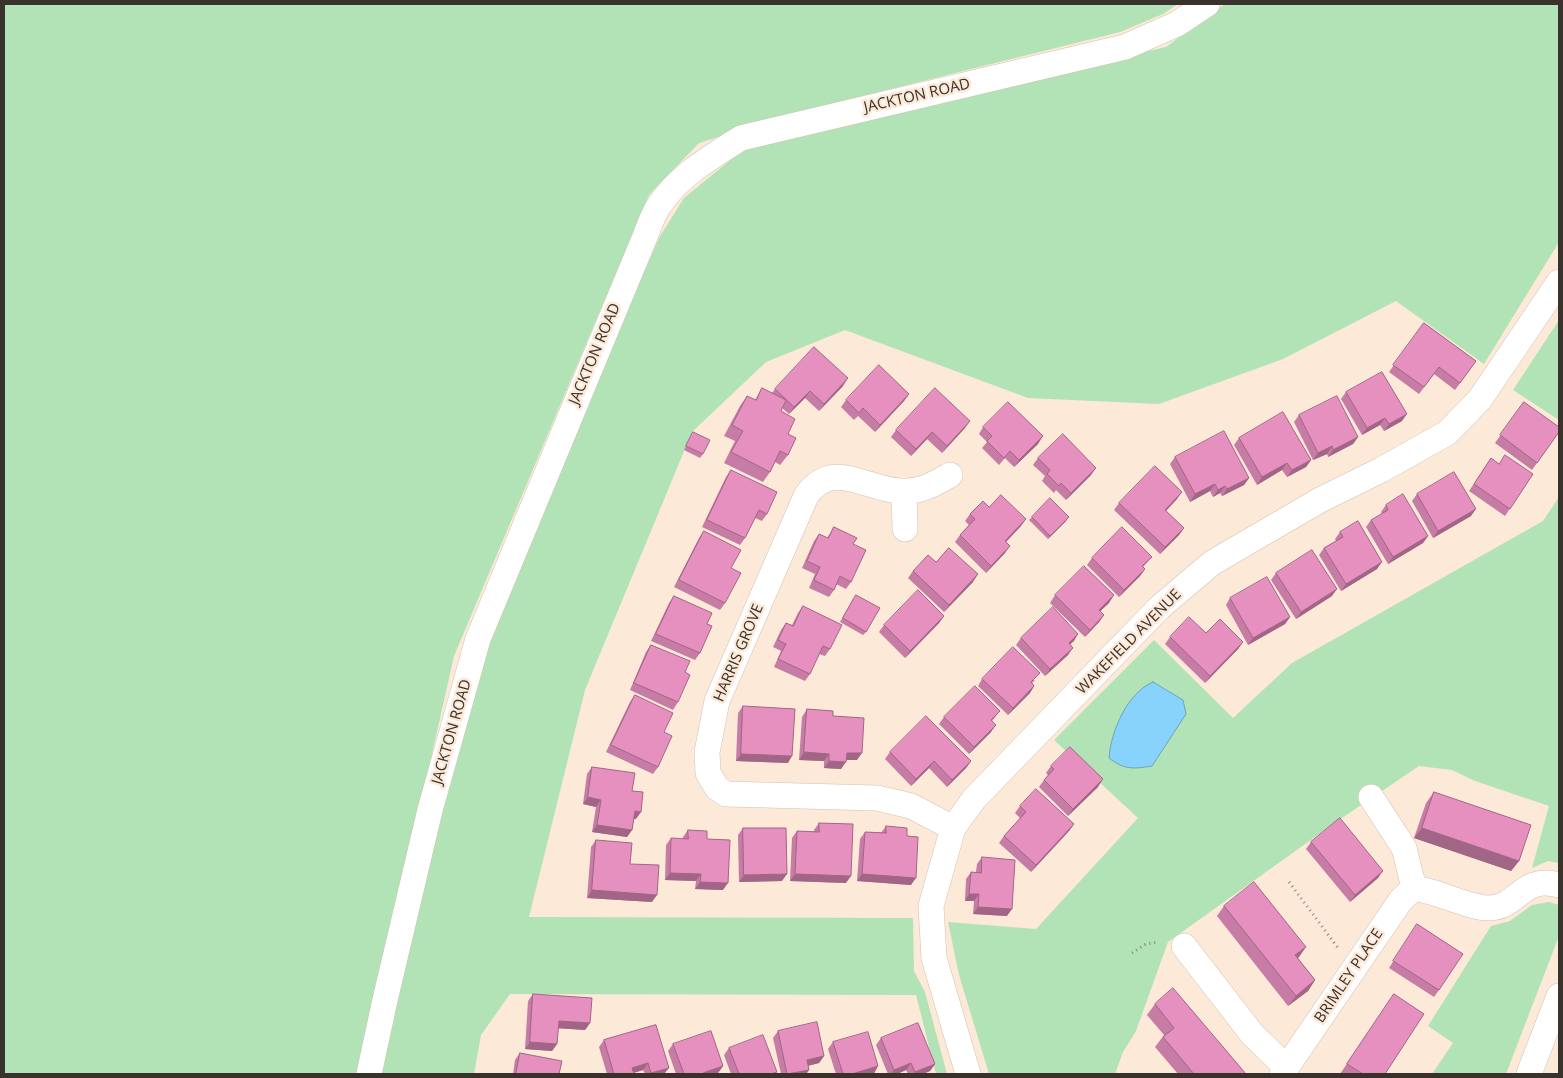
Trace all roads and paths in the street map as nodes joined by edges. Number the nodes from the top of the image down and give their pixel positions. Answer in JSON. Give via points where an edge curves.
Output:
{"nodes":[{"id":1,"x":1208,"y":4,"type":"edge"},
{"id":2,"x":1559,"y":282,"type":"edge"},
{"id":3,"x":950,"y":475,"type":"dead end"},
{"id":4,"x":904,"y":491,"type":"junction"},
{"id":5,"x":905,"y":529,"type":"dead end"},
{"id":6,"x":1371,"y":797,"type":"dead end"},
{"id":7,"x":953,"y":828,"type":"junction"},
{"id":8,"x":1289,"y":882,"type":"dead end"},
{"id":9,"x":1559,"y":885,"type":"edge"},
{"id":10,"x":1414,"y":888,"type":"junction"},
{"id":11,"x":1184,"y":946,"type":"dead end"},
{"id":12,"x":1356,"y":965,"type":"junction"},
{"id":13,"x":1559,"y":996,"type":"edge"},
{"id":14,"x":1284,"y":1071,"type":"edge"},
{"id":15,"x":370,"y":1074,"type":"edge"},
{"id":16,"x":968,"y":1074,"type":"edge"},
{"id":17,"x":1529,"y":1074,"type":"edge"}],
"edges":[{"from":1,"to":15,"type":"street","name":"JACKTON ROAD","via":[[1177,24],[1125,47],[742,138],[675,185],[658,208],[644,239],[478,639],[430,810]]},
{"from":2,"to":7,"type":"street","name":"WAKEFIELD AVENUE","via":[[1480,399],[1447,432],[1212,563],[1160,607],[974,799]]},
{"from":3,"to":4,"type":"street","name":"HARRIS GROVE","via":[[926,488]]},
{"from":4,"to":5,"type":"street"},
{"from":4,"to":7,"type":"street","name":"HARRIS GROVE","via":[[841,477],[823,479],[806,496],[717,701],[707,752],[708,773],[717,788],[726,794],[877,798],[911,806]]},
{"from":6,"to":10,"type":"street","via":[[1404,848]]},
{"from":7,"to":16,"type":"street","name":"WAKEFIELD AVENUE","via":[[930,906],[934,958]]},
{"from":8,"to":12,"type":"path","via":[[1342,954]]},
{"from":9,"to":10,"type":"street","via":[[1539,882],[1513,899],[1491,908]]},
{"from":10,"to":12,"type":"street","name":"BRIMLEY PLACE","via":[[1401,900]]},
{"from":11,"to":14,"type":"street","name":"BRIMLEY PLACE"},
{"from":12,"to":14,"type":"street","name":"BRIMLEY PLACE"},
{"from":13,"to":17,"type":"street"}]}
